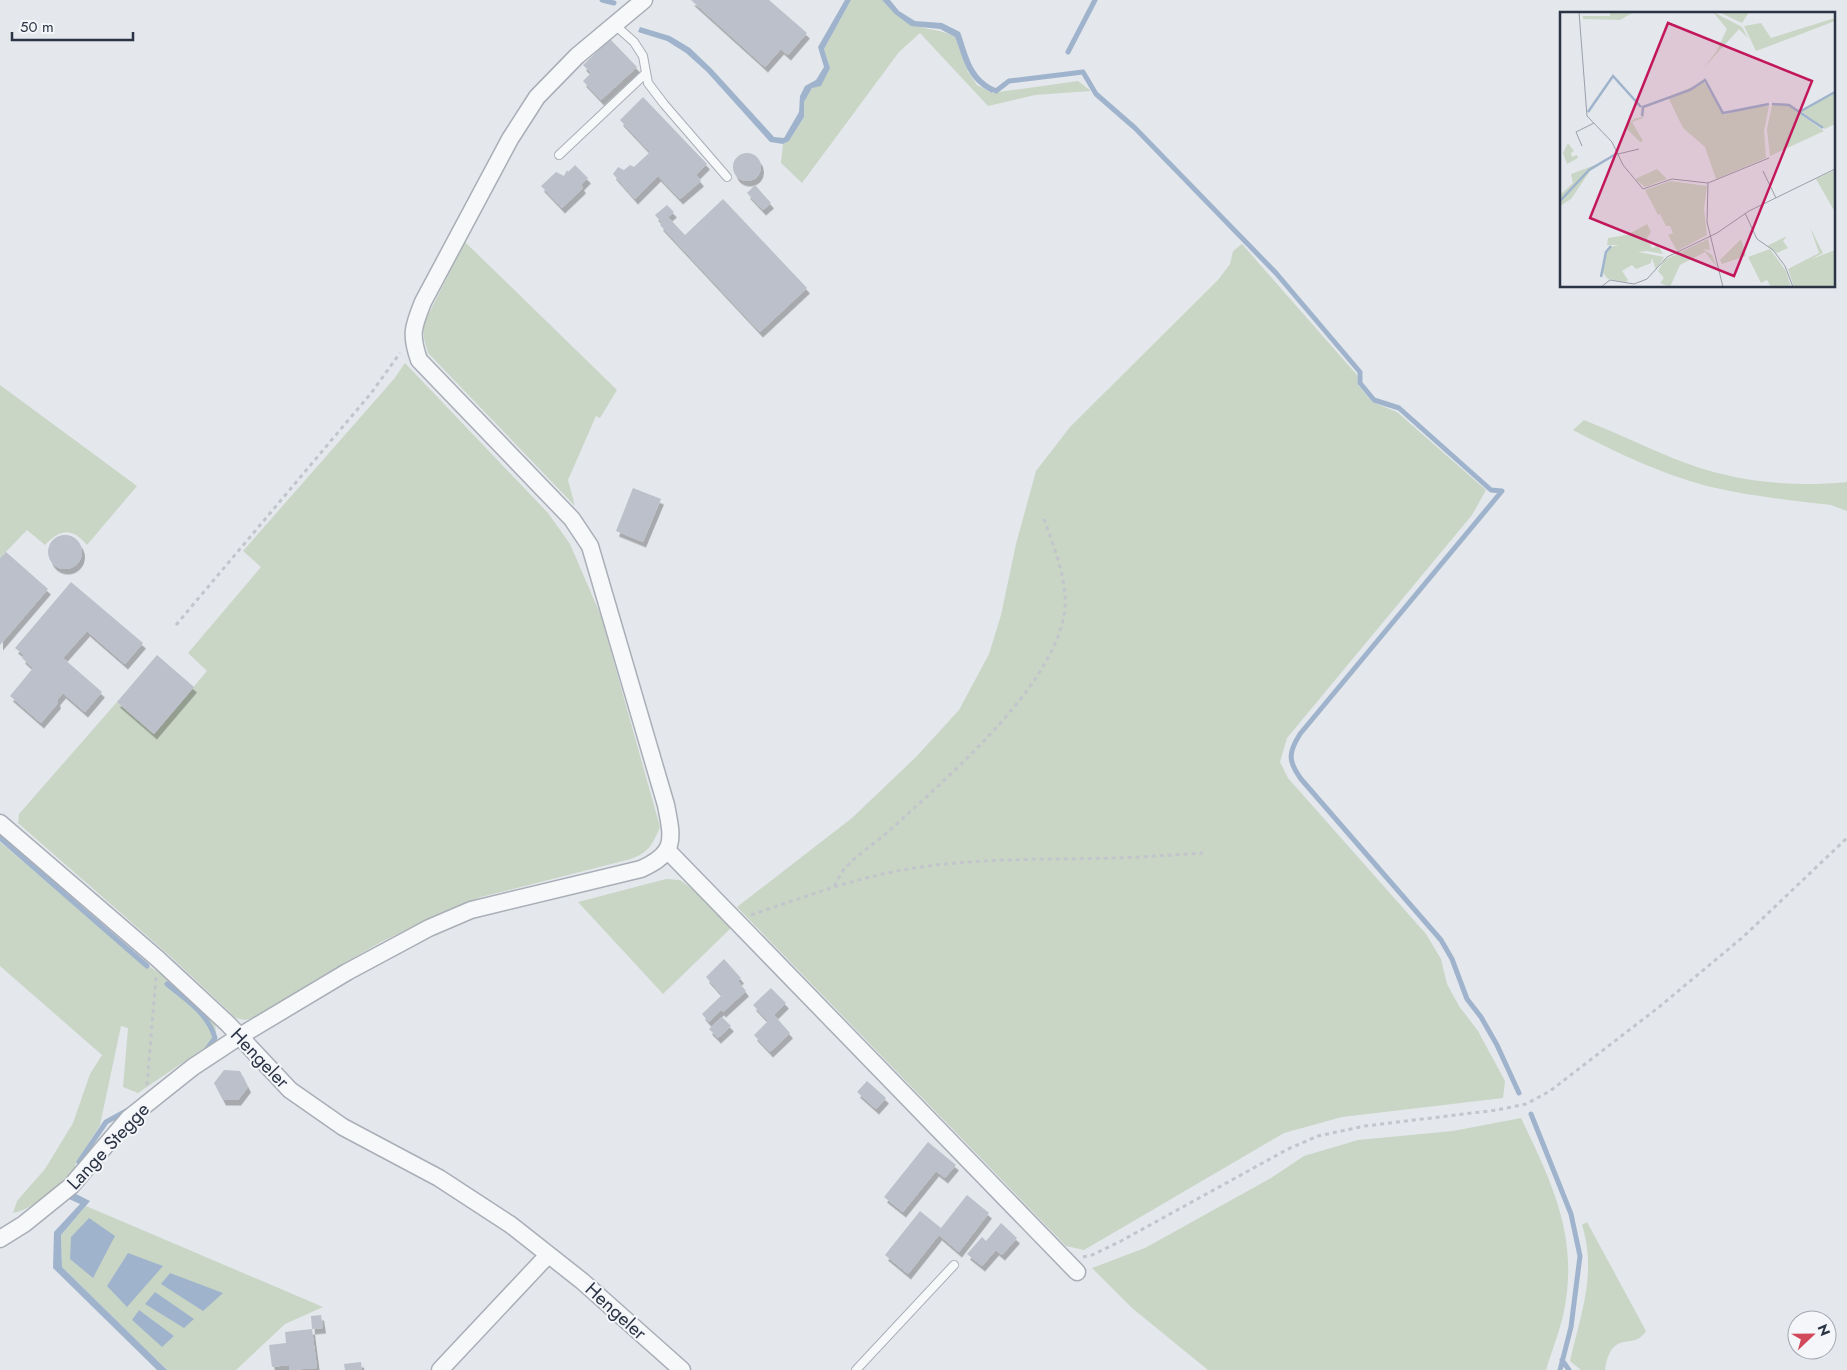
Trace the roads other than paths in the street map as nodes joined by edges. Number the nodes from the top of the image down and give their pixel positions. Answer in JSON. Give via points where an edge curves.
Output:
{"nodes":[{"id":1,"x":644,"y":0,"type":"edge"},
{"id":2,"x":616,"y":25,"type":"junction"},
{"id":3,"x":646,"y":73,"type":"junction"},
{"id":4,"x":559,"y":155,"type":"dead end"},
{"id":5,"x":727,"y":177,"type":"dead end"},
{"id":6,"x":0,"y":823,"type":"edge"},
{"id":7,"x":668,"y":851,"type":"junction"},
{"id":8,"x":240,"y":1036,"type":"junction"},
{"id":9,"x":0,"y":1238,"type":"edge"},
{"id":10,"x":548,"y":1256,"type":"junction"},
{"id":11,"x":954,"y":1265,"type":"dead end"},
{"id":12,"x":1077,"y":1272,"type":"dead end"},
{"id":13,"x":440,"y":1370,"type":"edge"},
{"id":14,"x":682,"y":1370,"type":"edge"},
{"id":15,"x":856,"y":1370,"type":"edge"}],
"edges":[{"from":1,"to":2,"type":"street"},
{"from":2,"to":3,"type":"lane","via":[[643,56]]},
{"from":2,"to":7,"type":"street","via":[[556,76],[537,97],[423,302],[413,340],[425,366],[572,519],[590,546],[666,806],[672,835]]},
{"from":3,"to":4,"type":"lane"},
{"from":3,"to":5,"type":"lane","via":[[648,83],[664,104]]},
{"from":6,"to":8,"type":"street","name":"Hengeler","via":[[158,959]]},
{"from":7,"to":8,"type":"street","name":"Lange Stegge","via":[[658,861],[640,869],[509,899],[437,924]]},
{"from":7,"to":12,"type":"street"},
{"from":8,"to":9,"type":"street","name":"Lange Stegge","via":[[146,1103],[129,1118],[72,1186]]},
{"from":8,"to":10,"type":"street","name":"Hengeler","via":[[284,1083],[317,1111],[472,1198]]},
{"from":10,"to":13,"type":"street"},
{"from":10,"to":14,"type":"street","name":"Hengeler","via":[[582,1281]]},
{"from":11,"to":15,"type":"lane"}]}
